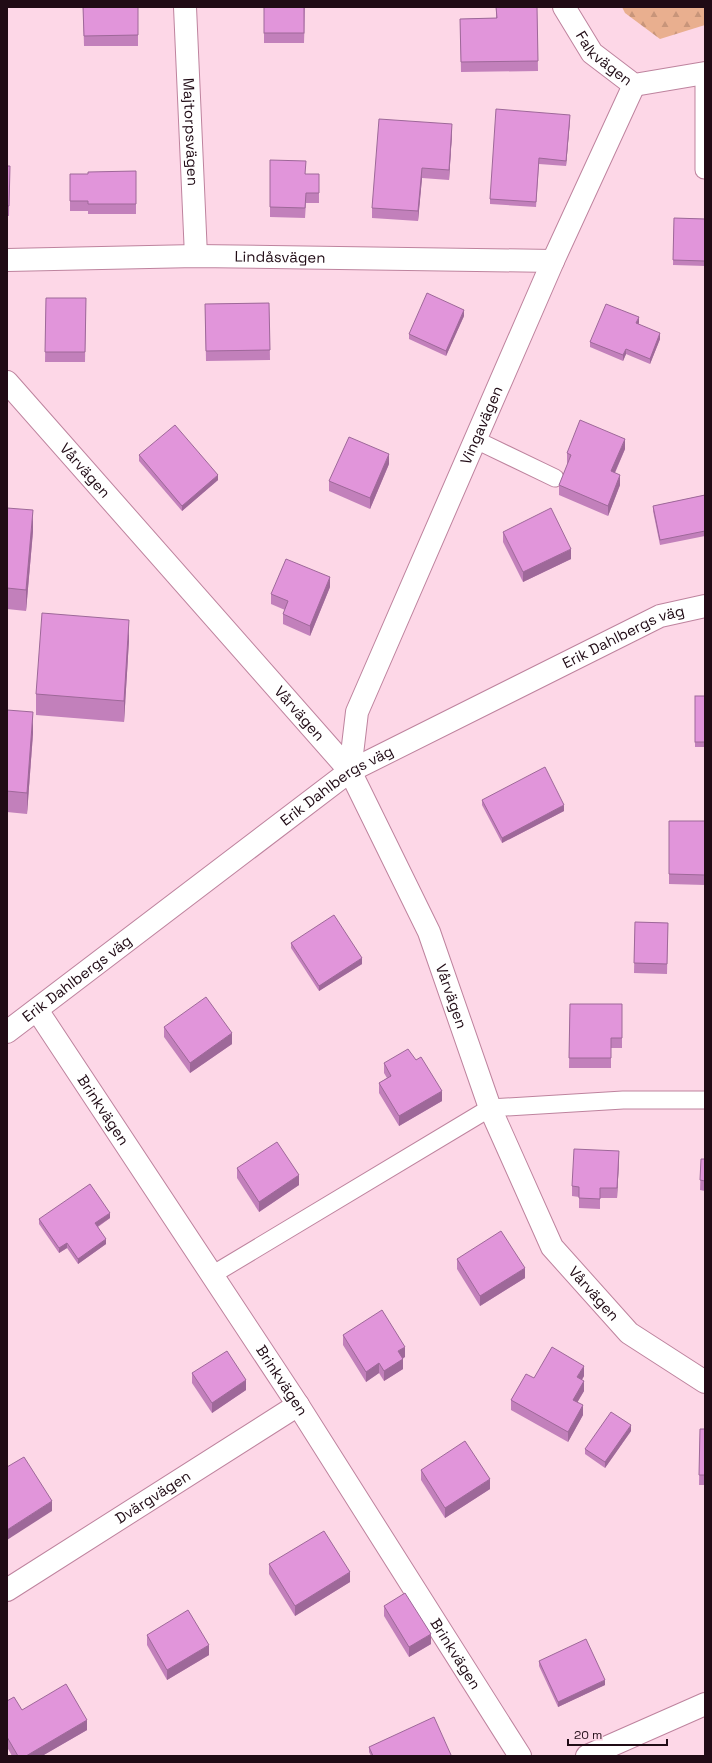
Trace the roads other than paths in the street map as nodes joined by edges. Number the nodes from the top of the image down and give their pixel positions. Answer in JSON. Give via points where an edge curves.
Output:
{"nodes":[{"id":1,"x":185,"y":7,"type":"edge"},
{"id":2,"x":564,"y":7,"type":"edge"},
{"id":3,"x":705,"y":73,"type":"edge"},
{"id":4,"x":634,"y":85,"type":"junction"},
{"id":5,"x":704,"y":170,"type":"dead end"},
{"id":6,"x":196,"y":256,"type":"junction"},
{"id":7,"x":7,"y":260,"type":"edge"},
{"id":8,"x":553,"y":262,"type":"junction"},
{"id":9,"x":7,"y":382,"type":"edge"},
{"id":10,"x":476,"y":440,"type":"junction"},
{"id":11,"x":555,"y":478,"type":"dead end"},
{"id":12,"x":705,"y":606,"type":"edge"},
{"id":13,"x":350,"y":771,"type":"junction"},
{"id":14,"x":37,"y":1010,"type":"junction"},
{"id":15,"x":7,"y":1032,"type":"edge"},
{"id":16,"x":705,"y":1100,"type":"edge"},
{"id":17,"x":490,"y":1108,"type":"junction"},
{"id":18,"x":212,"y":1275,"type":"junction"},
{"id":19,"x":705,"y":1382,"type":"edge"},
{"id":20,"x":298,"y":1405,"type":"junction"},
{"id":21,"x":7,"y":1590,"type":"edge"},
{"id":22,"x":705,"y":1704,"type":"edge"},
{"id":23,"x":520,"y":1756,"type":"edge"},
{"id":24,"x":587,"y":1756,"type":"edge"}],
"edges":[{"from":1,"to":6,"type":"street","name":"Majtorpsvägen"},
{"from":2,"to":4,"type":"street","name":"Falkvägen","via":[[592,52]]},
{"from":3,"to":4,"type":"street","name":"Falkvägen"},
{"from":3,"to":5,"type":"lane"},
{"from":4,"to":8,"type":"street","name":"Vingavägen"},
{"from":6,"to":7,"type":"street","name":"Lindåsvägen"},
{"from":6,"to":8,"type":"street","name":"Lindåsvägen"},
{"from":8,"to":10,"type":"street","name":"Vingavägen"},
{"from":9,"to":13,"type":"street","name":"Vårvägen"},
{"from":10,"to":11,"type":"lane"},
{"from":10,"to":13,"type":"street","name":"Vingavägen","via":[[357,712]]},
{"from":12,"to":13,"type":"street","name":"Erik Dahlbergs väg","via":[[660,616]]},
{"from":13,"to":14,"type":"street","name":"Erik Dahlbergs väg"},
{"from":13,"to":17,"type":"street","name":"Vårvägen","via":[[429,932]]},
{"from":14,"to":15,"type":"street","name":"Erik Dahlbergs väg"},
{"from":14,"to":18,"type":"street","name":"Brinkvägen"},
{"from":16,"to":17,"type":"lane","via":[[623,1100]]},
{"from":17,"to":18,"type":"lane"},
{"from":17,"to":19,"type":"street","name":"Vårvägen","via":[[552,1247],[629,1333]]},
{"from":18,"to":20,"type":"street","name":"Brinkvägen"},
{"from":20,"to":21,"type":"street","name":"Dvärgvägen"},
{"from":20,"to":23,"type":"street","name":"Brinkvägen"},
{"from":22,"to":24,"type":"street"}]}
